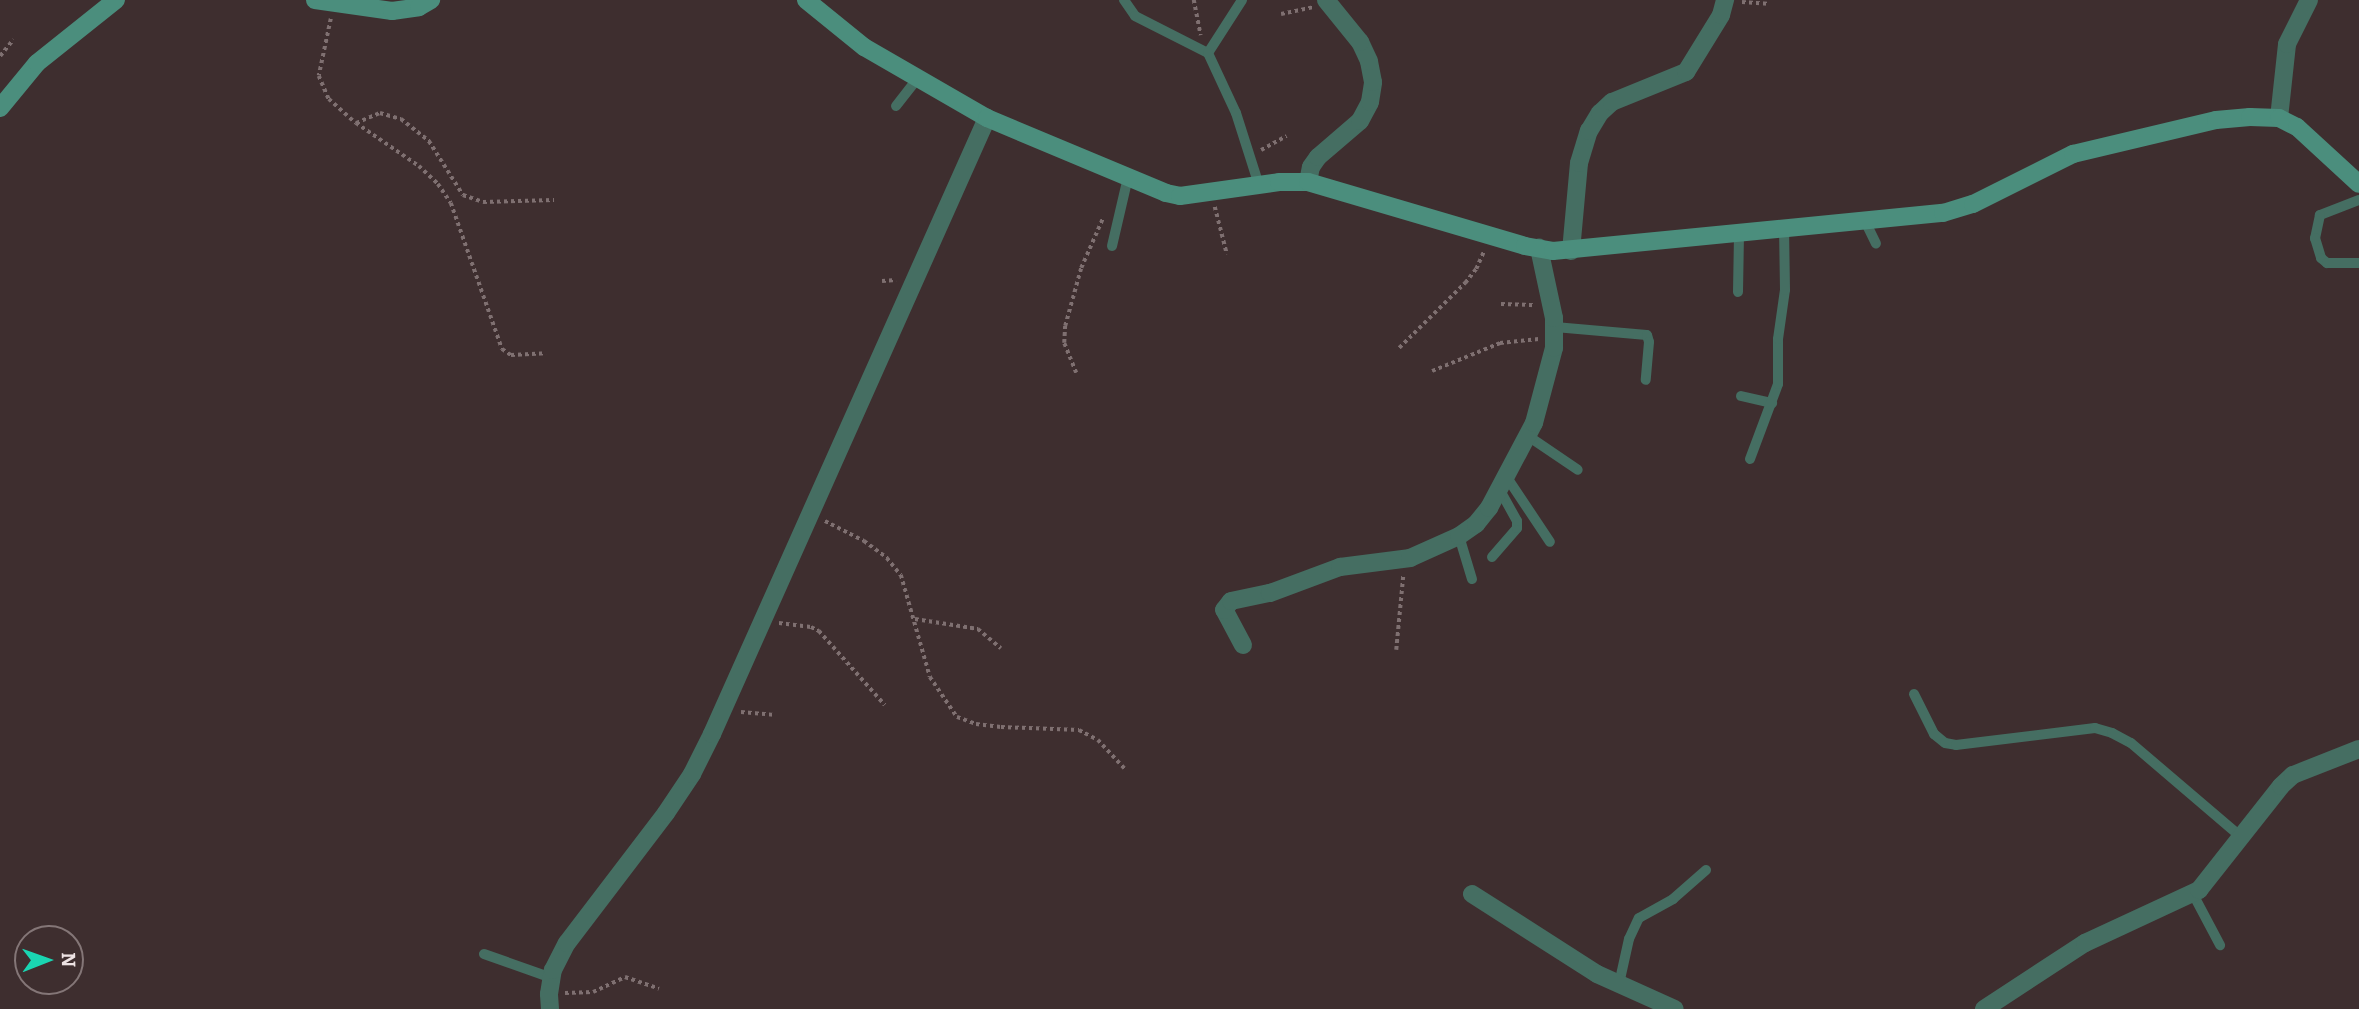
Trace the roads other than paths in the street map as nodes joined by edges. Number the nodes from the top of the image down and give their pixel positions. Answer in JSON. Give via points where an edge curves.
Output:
{"nodes":[{"id":1,"x":116,"y":0,"type":"edge"},
{"id":2,"x":315,"y":0,"type":"edge"},
{"id":3,"x":431,"y":0,"type":"edge"},
{"id":4,"x":806,"y":0,"type":"edge"},
{"id":5,"x":1124,"y":0,"type":"edge"},
{"id":6,"x":1242,"y":0,"type":"edge"},
{"id":7,"x":1725,"y":0,"type":"edge"},
{"id":8,"x":2309,"y":0,"type":"edge"},
{"id":9,"x":1327,"y":2,"type":"edge"},
{"id":10,"x":1204,"y":51,"type":"junction"},
{"id":11,"x":918,"y":78,"type":"junction"},
{"id":12,"x":895,"y":106,"type":"dead end"},
{"id":13,"x":0,"y":108,"type":"edge"},
{"id":14,"x":987,"y":118,"type":"junction"},
{"id":15,"x":2279,"y":118,"type":"junction"},
{"id":16,"x":1128,"y":177,"type":"junction"},
{"id":17,"x":1308,"y":182,"type":"junction"},
{"id":18,"x":2359,"y":184,"type":"edge"},
{"id":19,"x":1259,"y":185,"type":"junction"},
{"id":20,"x":2359,"y":200,"type":"edge"},
{"id":21,"x":1865,"y":221,"type":"junction"},
{"id":22,"x":1784,"y":229,"type":"junction"},
{"id":23,"x":1738,"y":234,"type":"junction"},
{"id":24,"x":1875,"y":244,"type":"dead end"},
{"id":25,"x":1112,"y":246,"type":"dead end"},
{"id":26,"x":1539,"y":248,"type":"junction"},
{"id":27,"x":1571,"y":251,"type":"junction"},
{"id":28,"x":2359,"y":263,"type":"edge"},
{"id":29,"x":1738,"y":292,"type":"dead end"},
{"id":30,"x":1555,"y":332,"type":"junction"},
{"id":31,"x":1646,"y":380,"type":"dead end"},
{"id":32,"x":1741,"y":396,"type":"dead end"},
{"id":33,"x":1772,"y":403,"type":"junction"},
{"id":34,"x":1528,"y":436,"type":"junction"},
{"id":35,"x":1750,"y":459,"type":"dead end"},
{"id":36,"x":1578,"y":470,"type":"dead end"},
{"id":37,"x":1503,"y":483,"type":"junction"},
{"id":38,"x":1459,"y":536,"type":"junction"},
{"id":39,"x":1550,"y":542,"type":"dead end"},
{"id":40,"x":1492,"y":558,"type":"dead end"},
{"id":41,"x":1472,"y":579,"type":"dead end"},
{"id":42,"x":1243,"y":645,"type":"dead end"},
{"id":43,"x":1914,"y":694,"type":"dead end"},
{"id":44,"x":2359,"y":750,"type":"edge"},
{"id":45,"x":2241,"y":837,"type":"junction"},
{"id":46,"x":1706,"y":870,"type":"dead end"},
{"id":47,"x":1472,"y":894,"type":"dead end"},
{"id":48,"x":2193,"y":894,"type":"junction"},
{"id":49,"x":2220,"y":944,"type":"dead end"},
{"id":50,"x":484,"y":954,"type":"dead end"},
{"id":51,"x":1619,"y":984,"type":"junction"},
{"id":52,"x":550,"y":994,"type":"edge"},
{"id":53,"x":1675,"y":1009,"type":"edge"},
{"id":54,"x":1984,"y":1009,"type":"edge"}],
"edges":[{"from":1,"to":13,"type":"main road","via":[[37,63]]},
{"from":2,"to":3,"type":"main road","via":[[392,11]]},
{"from":4,"to":11,"type":"main road","via":[[864,47]]},
{"from":5,"to":10,"type":"lane","via":[[1135,16]]},
{"from":6,"to":10,"type":"lane"},
{"from":7,"to":27,"type":"street","via":[[1721,15],[1686,72],[1612,102],[1600,113],[1579,163]]},
{"from":8,"to":15,"type":"street","via":[[2287,44]]},
{"from":9,"to":17,"type":"street","via":[[1360,43],[1373,82],[1360,121],[1318,157]]},
{"from":10,"to":19,"type":"lane","via":[[1222,79]]},
{"from":11,"to":12,"type":"lane"},
{"from":11,"to":14,"type":"main road"},
{"from":14,"to":16,"type":"main road"},
{"from":14,"to":52,"type":"street","via":[[692,774],[567,943]]},
{"from":15,"to":18,"type":"main road","via":[[2297,127]]},
{"from":15,"to":21,"type":"main road","via":[[2216,120],[2096,148],[2073,154],[1973,204],[1943,213]]},
{"from":16,"to":19,"type":"main road","via":[[1180,196]]},
{"from":16,"to":25,"type":"lane"},
{"from":17,"to":19,"type":"main road"},
{"from":17,"to":26,"type":"main road"},
{"from":20,"to":28,"type":"lane","via":[[2320,215],[2315,238],[2327,263]]},
{"from":21,"to":22,"type":"main road"},
{"from":21,"to":24,"type":"lane"},
{"from":22,"to":23,"type":"main road"},
{"from":22,"to":33,"type":"lane","via":[[1785,290],[1778,384]]},
{"from":23,"to":27,"type":"main road"},
{"from":23,"to":29,"type":"lane"},
{"from":26,"to":27,"type":"main road"},
{"from":26,"to":30,"type":"street"},
{"from":30,"to":31,"type":"lane","via":[[1647,335]]},
{"from":30,"to":34,"type":"street"},
{"from":32,"to":33,"type":"lane"},
{"from":33,"to":35,"type":"lane"},
{"from":34,"to":36,"type":"lane"},
{"from":34,"to":37,"type":"street"},
{"from":37,"to":38,"type":"street","via":[[1476,524]]},
{"from":37,"to":39,"type":"lane"},
{"from":37,"to":40,"type":"lane","via":[[1517,528]]},
{"from":38,"to":41,"type":"lane"},
{"from":38,"to":42,"type":"street","via":[[1404,560],[1340,567],[1270,593],[1231,601],[1224,610]]},
{"from":43,"to":45,"type":"lane","via":[[1934,734],[1945,743],[2095,729],[2112,733],[2131,743]]},
{"from":44,"to":45,"type":"street","via":[[2293,775]]},
{"from":45,"to":48,"type":"street"},
{"from":46,"to":51,"type":"lane","via":[[1634,925]]},
{"from":47,"to":51,"type":"street"},
{"from":48,"to":49,"type":"lane"},
{"from":48,"to":54,"type":"street","via":[[2078,946]]},
{"from":50,"to":52,"type":"lane"},
{"from":51,"to":53,"type":"street"}]}
